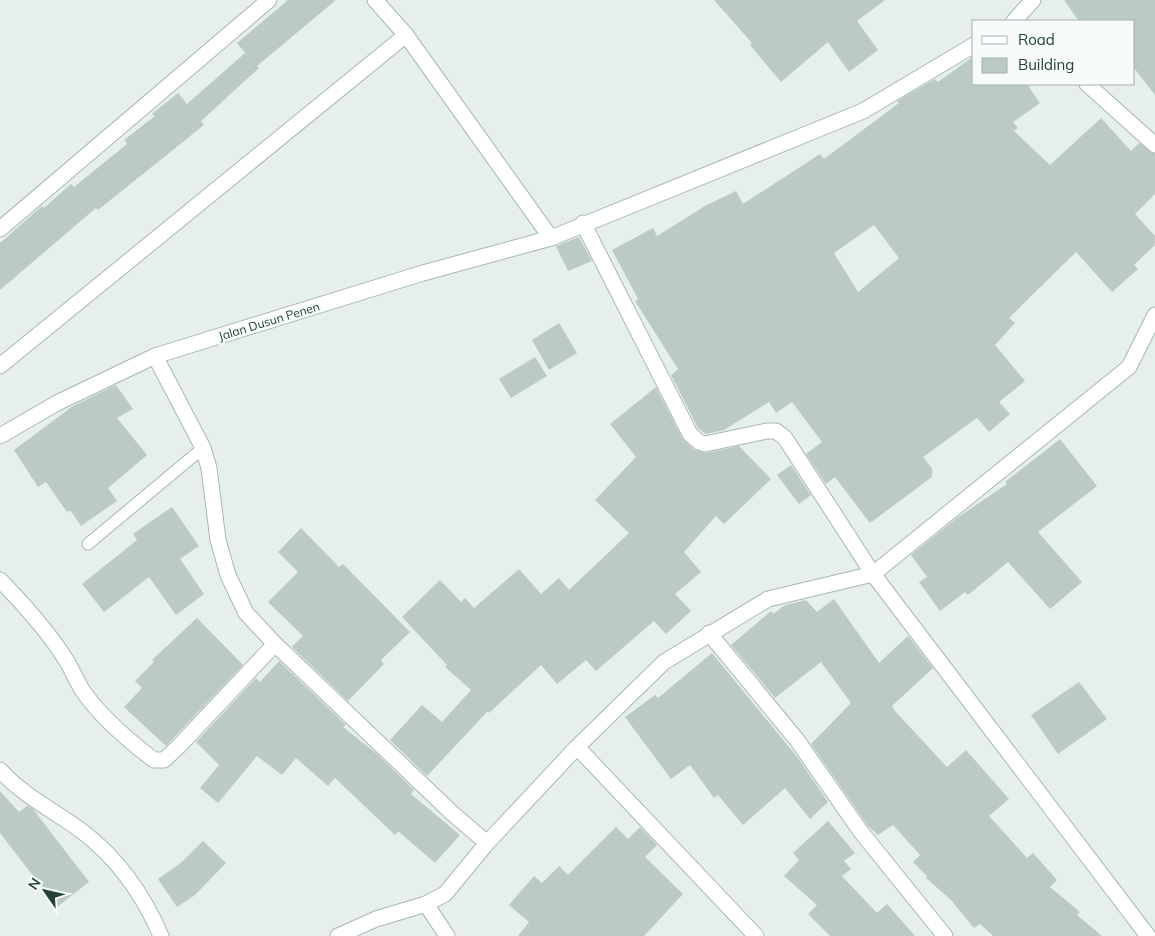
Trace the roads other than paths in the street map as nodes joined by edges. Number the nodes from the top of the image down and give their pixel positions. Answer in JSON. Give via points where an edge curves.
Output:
{"nodes":[{"id":1,"x":269,"y":0,"type":"edge"},
{"id":2,"x":375,"y":0,"type":"edge"},
{"id":3,"x":1033,"y":0,"type":"edge"},
{"id":4,"x":1017,"y":20,"type":"edge"},
{"id":5,"x":406,"y":35,"type":"junction"},
{"id":6,"x":972,"y":46,"type":"edge"},
{"id":7,"x":1088,"y":85,"type":"edge"},
{"id":8,"x":1155,"y":145,"type":"edge"},
{"id":9,"x":583,"y":223,"type":"junction"},
{"id":10,"x":0,"y":229,"type":"edge"},
{"id":11,"x":551,"y":238,"type":"junction"},
{"id":12,"x":1155,"y":314,"type":"edge"},
{"id":13,"x":155,"y":356,"type":"junction"},
{"id":14,"x":0,"y":366,"type":"edge"},
{"id":15,"x":0,"y":436,"type":"edge"},
{"id":16,"x":203,"y":448,"type":"junction"},
{"id":17,"x":88,"y":544,"type":"dead end"},
{"id":18,"x":873,"y":574,"type":"junction"},
{"id":19,"x":0,"y":580,"type":"edge"},
{"id":20,"x":709,"y":633,"type":"junction"},
{"id":21,"x":275,"y":644,"type":"junction"},
{"id":22,"x":577,"y":747,"type":"junction"},
{"id":23,"x":0,"y":770,"type":"edge"},
{"id":24,"x":487,"y":843,"type":"junction"},
{"id":25,"x":426,"y":904,"type":"junction"},
{"id":26,"x":340,"y":935,"type":"edge"},
{"id":27,"x":161,"y":936,"type":"edge"},
{"id":28,"x":447,"y":936,"type":"edge"},
{"id":29,"x":756,"y":936,"type":"edge"},
{"id":30,"x":945,"y":936,"type":"edge"},
{"id":31,"x":1148,"y":936,"type":"edge"}],
"edges":[{"from":1,"to":10,"type":"street"},
{"from":2,"to":5,"type":"street"},
{"from":3,"to":4,"type":"street"},
{"from":5,"to":11,"type":"street"},
{"from":5,"to":14,"type":"street"},
{"from":6,"to":9,"type":"street","name":"Jalan Dusun Penen","via":[[863,111]]},
{"from":7,"to":8,"type":"street"},
{"from":9,"to":11,"type":"street","name":"Jalan Dusun Penen"},
{"from":9,"to":18,"type":"street","via":[[690,434],[705,444],[776,431],[785,438]]},
{"from":11,"to":13,"type":"street","name":"Jalan Dusun Penen","via":[[423,273]]},
{"from":12,"to":18,"type":"street","via":[[1129,367]]},
{"from":13,"to":15,"type":"street","name":"Jalan Dusun Penen","via":[[57,403]]},
{"from":13,"to":16,"type":"street"},
{"from":16,"to":17,"type":"lane"},
{"from":16,"to":21,"type":"street","via":[[218,540],[228,575],[246,613]]},
{"from":18,"to":20,"type":"street","via":[[768,599]]},
{"from":18,"to":31,"type":"street"},
{"from":19,"to":21,"type":"street","via":[[51,638],[96,708],[154,760],[164,760],[179,746]]},
{"from":20,"to":22,"type":"street","via":[[664,662]]},
{"from":20,"to":30,"type":"street","via":[[796,740],[862,832]]},
{"from":21,"to":24,"type":"street"},
{"from":22,"to":24,"type":"street"},
{"from":22,"to":29,"type":"street"},
{"from":23,"to":27,"type":"street","via":[[13,785],[84,832],[124,869]]},
{"from":24,"to":25,"type":"street","via":[[445,894]]},
{"from":25,"to":26,"type":"street","via":[[376,919]]},
{"from":25,"to":28,"type":"street"}]}
